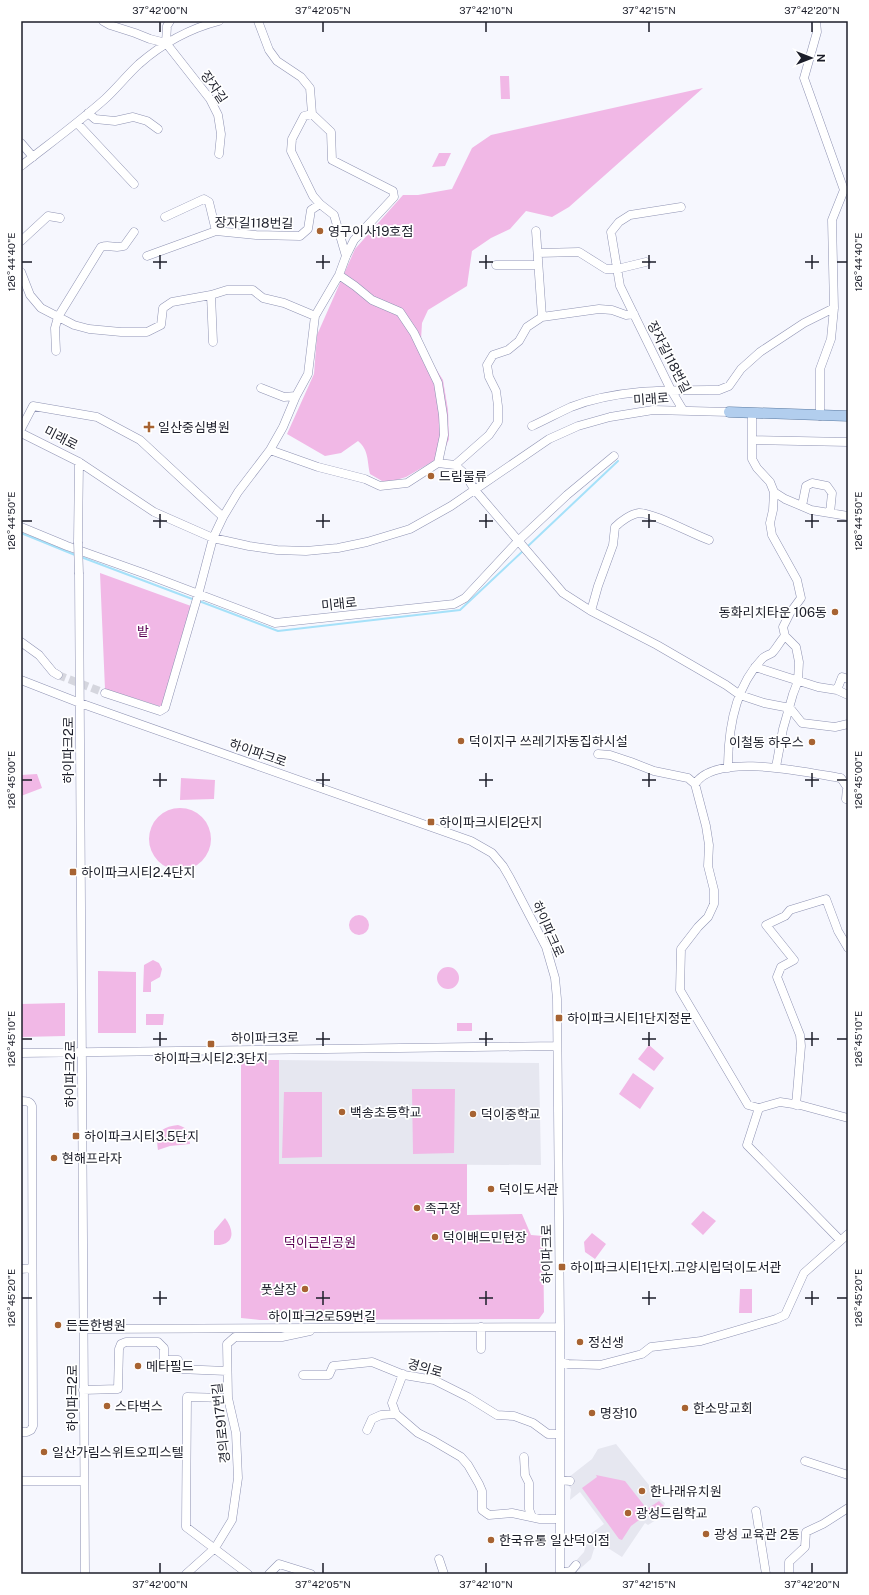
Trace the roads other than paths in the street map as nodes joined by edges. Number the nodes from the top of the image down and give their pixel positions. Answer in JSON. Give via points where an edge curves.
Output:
{"nodes":[{"id":1,"x":103,"y":21,"type":"edge"},
{"id":2,"x":170,"y":21,"type":"edge"},
{"id":3,"x":219,"y":21,"type":"edge"},
{"id":4,"x":258,"y":21,"type":"edge"},
{"id":5,"x":816,"y":21,"type":"edge"},
{"id":6,"x":166,"y":43,"type":"junction"},
{"id":7,"x":88,"y":113,"type":"junction"},
{"id":8,"x":312,"y":114,"type":"junction"},
{"id":9,"x":76,"y":123,"type":"junction"},
{"id":10,"x":158,"y":129,"type":"dead end"},
{"id":11,"x":21,"y":144,"type":"edge"},
{"id":12,"x":219,"y":154,"type":"dead end"},
{"id":13,"x":33,"y":156,"type":"junction"},
{"id":14,"x":21,"y":166,"type":"edge"},
{"id":15,"x":134,"y":184,"type":"dead end"},
{"id":16,"x":320,"y":204,"type":"junction"},
{"id":17,"x":681,"y":207,"type":"dead end"},
{"id":18,"x":165,"y":217,"type":"dead end"},
{"id":19,"x":60,"y":218,"type":"dead end"},
{"id":20,"x":216,"y":231,"type":"junction"},
{"id":21,"x":536,"y":231,"type":"dead end"},
{"id":22,"x":134,"y":232,"type":"dead end"},
{"id":23,"x":21,"y":241,"type":"edge"},
{"id":24,"x":538,"y":253,"type":"junction"},
{"id":25,"x":147,"y":256,"type":"dead end"},
{"id":26,"x":346,"y":256,"type":"junction"},
{"id":27,"x":646,"y":262,"type":"dead end"},
{"id":28,"x":496,"y":265,"type":"dead end"},
{"id":29,"x":538,"y":265,"type":"junction"},
{"id":30,"x":617,"y":268,"type":"junction"},
{"id":31,"x":21,"y":272,"type":"edge"},
{"id":32,"x":340,"y":275,"type":"junction"},
{"id":33,"x":211,"y":295,"type":"junction"},
{"id":34,"x":834,"y":308,"type":"junction"},
{"id":35,"x":634,"y":314,"type":"junction"},
{"id":36,"x":315,"y":316,"type":"junction"},
{"id":37,"x":542,"y":317,"type":"junction"},
{"id":38,"x":58,"y":318,"type":"junction"},
{"id":39,"x":213,"y":342,"type":"dead end"},
{"id":40,"x":56,"y":351,"type":"dead end"},
{"id":41,"x":261,"y":388,"type":"dead end"},
{"id":42,"x":671,"y":390,"type":"junction"},
{"id":43,"x":296,"y":396,"type":"junction"},
{"id":44,"x":683,"y":410,"type":"junction"},
{"id":45,"x":729,"y":412,"type":"joint"},
{"id":46,"x":752,"y":413,"type":"junction"},
{"id":47,"x":820,"y":416,"type":"junction"},
{"id":48,"x":848,"y":416,"type":"edge"},
{"id":49,"x":532,"y":426,"type":"dead end"},
{"id":50,"x":21,"y":429,"type":"edge"},
{"id":51,"x":21,"y":433,"type":"edge"},
{"id":52,"x":753,"y":440,"type":"junction"},
{"id":53,"x":848,"y":442,"type":"edge"},
{"id":54,"x":270,"y":450,"type":"junction"},
{"id":55,"x":614,"y":456,"type":"dead end"},
{"id":56,"x":78,"y":462,"type":"junction"},
{"id":57,"x":438,"y":463,"type":"junction"},
{"id":58,"x":455,"y":465,"type":"junction"},
{"id":59,"x":474,"y":489,"type":"junction"},
{"id":60,"x":774,"y":492,"type":"junction"},
{"id":61,"x":802,"y":506,"type":"junction"},
{"id":62,"x":830,"y":513,"type":"junction"},
{"id":63,"x":848,"y":516,"type":"edge"},
{"id":64,"x":223,"y":517,"type":"junction"},
{"id":65,"x":21,"y":527,"type":"edge"},
{"id":66,"x":213,"y":538,"type":"junction"},
{"id":67,"x":709,"y":540,"type":"dead end"},
{"id":68,"x":520,"y":543,"type":"junction"},
{"id":69,"x":198,"y":596,"type":"junction"},
{"id":70,"x":591,"y":611,"type":"junction"},
{"id":71,"x":784,"y":636,"type":"junction"},
{"id":72,"x":21,"y":642,"type":"edge"},
{"id":73,"x":755,"y":667,"type":"junction"},
{"id":74,"x":58,"y":675,"type":"tunnel mouth"},
{"id":75,"x":848,"y":679,"type":"edge"},
{"id":76,"x":21,"y":680,"type":"edge"},
{"id":77,"x":798,"y":682,"type":"junction"},
{"id":78,"x":837,"y":690,"type":"junction"},
{"id":79,"x":105,"y":693,"type":"tunnel mouth"},
{"id":80,"x":740,"y":695,"type":"junction"},
{"id":81,"x":848,"y":695,"type":"edge"},
{"id":82,"x":80,"y":703,"type":"junction"},
{"id":83,"x":790,"y":708,"type":"junction"},
{"id":84,"x":848,"y":724,"type":"edge"},
{"id":85,"x":598,"y":754,"type":"dead end"},
{"id":86,"x":776,"y":767,"type":"junction"},
{"id":87,"x":728,"y":768,"type":"junction"},
{"id":88,"x":695,"y":784,"type":"junction"},
{"id":89,"x":846,"y":799,"type":"dead end"},
{"id":90,"x":848,"y":948,"type":"edge"},
{"id":91,"x":557,"y":1046,"type":"junction"},
{"id":92,"x":21,"y":1053,"type":"edge"},
{"id":93,"x":82,"y":1053,"type":"junction"},
{"id":94,"x":21,"y":1101,"type":"edge"},
{"id":95,"x":796,"y":1105,"type":"junction"},
{"id":96,"x":759,"y":1108,"type":"junction"},
{"id":97,"x":848,"y":1118,"type":"edge"},
{"id":98,"x":848,"y":1234,"type":"edge"},
{"id":99,"x":840,"y":1240,"type":"junction"},
{"id":100,"x":21,"y":1268,"type":"edge"},
{"id":101,"x":32,"y":1268,"type":"junction"},
{"id":102,"x":560,"y":1327,"type":"junction"},
{"id":103,"x":316,"y":1328,"type":"junction"},
{"id":104,"x":481,"y":1328,"type":"junction"},
{"id":105,"x":84,"y":1329,"type":"junction"},
{"id":106,"x":481,"y":1349,"type":"dead end"},
{"id":107,"x":560,"y":1362,"type":"junction"},
{"id":108,"x":228,"y":1371,"type":"junction"},
{"id":109,"x":403,"y":1374,"type":"junction"},
{"id":110,"x":303,"y":1375,"type":"dead end"},
{"id":111,"x":84,"y":1390,"type":"junction"},
{"id":112,"x":228,"y":1398,"type":"junction"},
{"id":113,"x":396,"y":1414,"type":"junction"},
{"id":114,"x":367,"y":1430,"type":"dead end"},
{"id":115,"x":21,"y":1432,"type":"edge"},
{"id":116,"x":560,"y":1434,"type":"junction"},
{"id":117,"x":524,"y":1457,"type":"dead end"},
{"id":118,"x":805,"y":1461,"type":"dead end"},
{"id":119,"x":848,"y":1474,"type":"edge"},
{"id":120,"x":21,"y":1480,"type":"edge"},
{"id":121,"x":560,"y":1480,"type":"junction"},
{"id":122,"x":570,"y":1480,"type":"dead end"},
{"id":123,"x":84,"y":1481,"type":"junction"},
{"id":124,"x":848,"y":1508,"type":"edge"},
{"id":125,"x":756,"y":1511,"type":"dead end"},
{"id":126,"x":532,"y":1517,"type":"junction"},
{"id":127,"x":560,"y":1519,"type":"junction"},
{"id":128,"x":215,"y":1548,"type":"junction"},
{"id":129,"x":440,"y":1559,"type":"dead end"},
{"id":130,"x":576,"y":1566,"type":"dead end"},
{"id":131,"x":560,"y":1573,"type":"edge"},
{"id":132,"x":85,"y":1574,"type":"edge"},
{"id":133,"x":186,"y":1574,"type":"edge"},
{"id":134,"x":248,"y":1574,"type":"edge"},
{"id":135,"x":268,"y":1574,"type":"edge"},
{"id":136,"x":311,"y":1574,"type":"edge"},
{"id":137,"x":444,"y":1574,"type":"edge"},
{"id":138,"x":766,"y":1574,"type":"edge"},
{"id":139,"x":789,"y":1574,"type":"edge"}],
"edges":[{"from":1,"to":6,"type":"street"},
{"from":2,"to":6,"type":"street","via":[[167,26]]},
{"from":3,"to":6,"type":"street","via":[[202,25]]},
{"from":4,"to":8,"type":"street","via":[[269,50],[277,61],[301,77],[310,88]]},
{"from":5,"to":34,"type":"street","via":[[817,32],[804,78],[844,190],[832,220]]},
{"from":6,"to":7,"type":"street","via":[[138,65]]},
{"from":6,"to":12,"type":"street","name":"장자길","via":[[210,99],[218,115],[221,134]]},
{"from":7,"to":9,"type":"street"},
{"from":7,"to":10,"type":"street","via":[[95,119],[115,121],[133,117],[147,121]]},
{"from":8,"to":16,"type":"street","via":[[304,116],[292,139],[291,151],[313,196]]},
{"from":8,"to":26,"type":"street","via":[[331,132],[332,160],[393,191],[394,197],[354,240]]},
{"from":9,"to":13,"type":"street"},
{"from":9,"to":15,"type":"street"},
{"from":11,"to":13,"type":"street"},
{"from":13,"to":14,"type":"street"},
{"from":16,"to":20,"type":"street","name":"장자길118번길","via":[[311,210],[308,229],[300,236]]},
{"from":16,"to":26,"type":"street","via":[[334,215]]},
{"from":17,"to":30,"type":"street","name":"장자길118번길","via":[[630,215],[619,222],[611,232]]},
{"from":18,"to":20,"type":"street","via":[[204,199],[209,202]]},
{"from":19,"to":23,"type":"street","via":[[48,216]]},
{"from":20,"to":25,"type":"street","name":"장자길118번길"},
{"from":21,"to":24,"type":"street"},
{"from":22,"to":38,"type":"street","via":[[124,246],[116,249],[108,245],[101,247]]},
{"from":24,"to":29,"type":"street"},
{"from":24,"to":30,"type":"street","via":[[580,252],[606,269]]},
{"from":26,"to":32,"type":"street"},
{"from":27,"to":30,"type":"street"},
{"from":28,"to":29,"type":"street"},
{"from":29,"to":37,"type":"street"},
{"from":30,"to":35,"type":"street","name":"장자길118번길","via":[[620,286]]},
{"from":31,"to":38,"type":"street","via":[[30,295],[41,308]]},
{"from":32,"to":36,"type":"street"},
{"from":32,"to":57,"type":"street","via":[[372,300],[400,312],[414,333],[438,383],[444,435]]},
{"from":33,"to":36,"type":"street","via":[[227,290],[253,290],[263,298],[284,303]]},
{"from":33,"to":38,"type":"street","via":[[172,302],[163,308],[161,325],[147,332],[89,329]]},
{"from":33,"to":39,"type":"street"},
{"from":34,"to":42,"type":"street","via":[[804,323],[760,352],[741,369],[729,386],[719,390]]},
{"from":34,"to":47,"type":"street","via":[[831,339],[820,369]]},
{"from":35,"to":37,"type":"street","name":"장자길118번길","via":[[626,315],[598,309]]},
{"from":35,"to":42,"type":"street","name":"장자길118번길"},
{"from":36,"to":43,"type":"street","via":[[308,374]]},
{"from":37,"to":58,"type":"street","name":"장자길118번길","via":[[527,327],[519,341],[508,350],[494,355],[487,365],[489,377],[496,391],[498,422],[489,435]]},
{"from":38,"to":40,"type":"street","via":[[55,328]]},
{"from":41,"to":43,"type":"street","via":[[284,397]]},
{"from":42,"to":44,"type":"street","name":"장자길118번길"},
{"from":42,"to":49,"type":"street","via":[[641,391],[605,398],[571,407]]},
{"from":43,"to":54,"type":"street"},
{"from":44,"to":45,"type":"street","name":"미래로"},
{"from":44,"to":59,"type":"street","name":"미래로","via":[[633,413],[578,426],[549,439]]},
{"from":45,"to":46,"type":"main road","name":"미래로"},
{"from":46,"to":47,"type":"main road","name":"미래로"},
{"from":46,"to":52,"type":"street"},
{"from":47,"to":48,"type":"main road","name":"미래로"},
{"from":50,"to":64,"type":"street","via":[[34,406],[97,417],[140,440]]},
{"from":51,"to":56,"type":"street","name":"미래로"},
{"from":52,"to":53,"type":"street"},
{"from":52,"to":60,"type":"street","via":[[752,459],[770,482]]},
{"from":54,"to":57,"type":"street","via":[[380,486],[407,483]]},
{"from":54,"to":64,"type":"street","via":[[238,492]]},
{"from":55,"to":68,"type":"street","name":"미래로","via":[[567,495]]},
{"from":56,"to":66,"type":"street","name":"미래로","via":[[154,512]]},
{"from":56,"to":82,"type":"street","name":"하이파크2로","bridge":true},
{"from":57,"to":58,"type":"street"},
{"from":58,"to":59,"type":"street","via":[[465,474]]},
{"from":59,"to":66,"type":"street","name":"미래로","via":[[451,506],[410,529],[338,548],[277,550]]},
{"from":59,"to":68,"type":"street"},
{"from":60,"to":61,"type":"street"},
{"from":60,"to":71,"type":"street","via":[[770,523],[772,534],[797,580],[801,598],[783,627]]},
{"from":61,"to":62,"type":"street"},
{"from":61,"to":62,"type":"street","via":[[806,486],[812,483],[827,486],[832,493]]},
{"from":62,"to":63,"type":"street"},
{"from":64,"to":66,"type":"street"},
{"from":65,"to":69,"type":"street","name":"미래로"},
{"from":66,"to":69,"type":"street"},
{"from":67,"to":70,"type":"street","via":[[650,514],[638,513],[623,520],[615,527],[613,545]]},
{"from":68,"to":69,"type":"street","name":"미래로","via":[[465,598],[454,604],[275,623]]},
{"from":68,"to":70,"type":"street","via":[[563,592]]},
{"from":69,"to":79,"type":"street","via":[[165,708],[160,711]]},
{"from":70,"to":80,"type":"street"},
{"from":71,"to":73,"type":"street","via":[[772,652]]},
{"from":71,"to":77,"type":"street","via":[[796,647],[799,662]]},
{"from":72,"to":74,"type":"street","via":[[39,655]]},
{"from":73,"to":77,"type":"street"},
{"from":73,"to":80,"type":"street"},
{"from":75,"to":78,"type":"street","via":[[842,676]]},
{"from":76,"to":82,"type":"street","name":"하이파크로"},
{"from":77,"to":78,"type":"street"},
{"from":77,"to":83,"type":"street"},
{"from":78,"to":81,"type":"street"},
{"from":80,"to":83,"type":"street"},
{"from":80,"to":87,"type":"street","via":[[730,729]]},
{"from":82,"to":91,"type":"street","name":"하이파크로","via":[[428,825],[471,841],[492,853],[509,876],[549,955],[555,985]]},
{"from":82,"to":93,"type":"street","name":"하이파크2로"},
{"from":83,"to":84,"type":"street","via":[[802,723],[835,727]]},
{"from":83,"to":86,"type":"street"},
{"from":85,"to":88,"type":"street","via":[[610,755],[654,771],[688,778]]},
{"from":86,"to":87,"type":"street","via":[[751,765]]},
{"from":86,"to":89,"type":"street","via":[[841,778],[848,787]]},
{"from":87,"to":88,"type":"street","via":[[699,778]]},
{"from":88,"to":96,"type":"street","via":[[706,826],[709,845],[708,866],[714,890],[714,904],[708,917],[681,949],[680,990],[748,1104]]},
{"from":90,"to":95,"type":"street","via":[[838,931],[826,899],[790,910],[766,925],[794,960],[781,967],[777,977],[800,1035]]},
{"from":91,"to":93,"type":"street","name":"하이파크3로"},
{"from":91,"to":102,"type":"street","name":"하이파크로"},
{"from":92,"to":93,"type":"street","name":"하이파크3로"},
{"from":93,"to":105,"type":"street","name":"하이파크2로"},
{"from":94,"to":101,"type":"street","via":[[28,1101],[32,1106]]},
{"from":95,"to":96,"type":"street","via":[[780,1102]]},
{"from":95,"to":97,"type":"street"},
{"from":96,"to":99,"type":"street","via":[[747,1145]]},
{"from":98,"to":99,"type":"street"},
{"from":99,"to":107,"type":"street","via":[[804,1273],[786,1315],[701,1341],[651,1347],[642,1354],[600,1365]]},
{"from":100,"to":101,"type":"street"},
{"from":101,"to":115,"type":"street","via":[[33,1426],[28,1432]]},
{"from":102,"to":104,"type":"street","name":"하이파크2로59번길"},
{"from":102,"to":107,"type":"street","name":"하이파크로"},
{"from":103,"to":104,"type":"street","name":"하이파크2로59번길"},
{"from":103,"to":105,"type":"street","name":"하이파크2로59번길"},
{"from":103,"to":108,"type":"street","name":"경의로917번길","via":[[282,1337],[235,1337],[228,1344]]},
{"from":104,"to":106,"type":"street"},
{"from":105,"to":111,"type":"street","name":"하이파크2로"},
{"from":107,"to":116,"type":"street","name":"하이파크로"},
{"from":108,"to":111,"type":"street","via":[[178,1369],[178,1360],[164,1360],[164,1348],[158,1342],[126,1342],[121,1344],[119,1349],[118,1389]]},
{"from":108,"to":112,"type":"street","name":"경의로917번길"},
{"from":109,"to":110,"type":"street","name":"경의로","via":[[372,1362],[333,1366],[328,1375]]},
{"from":109,"to":113,"type":"street","via":[[392,1403]]},
{"from":109,"to":116,"type":"street","name":"경의로","via":[[434,1380],[497,1415],[514,1416],[533,1423],[548,1434]]},
{"from":111,"to":123,"type":"street","name":"하이파크2로"},
{"from":112,"to":128,"type":"street","name":"경의로917번길","via":[[236,1433],[238,1478],[232,1520]]},
{"from":112,"to":128,"type":"street","via":[[187,1397],[186,1527]]},
{"from":113,"to":114,"type":"street","via":[[381,1415],[372,1419]]},
{"from":113,"to":126,"type":"street","via":[[418,1433],[461,1457],[480,1484],[482,1510],[489,1515],[512,1513]]},
{"from":116,"to":121,"type":"street","name":"하이파크로"},
{"from":117,"to":126,"type":"street"},
{"from":118,"to":119,"type":"street"},
{"from":120,"to":123,"type":"street"},
{"from":121,"to":122,"type":"street"},
{"from":121,"to":127,"type":"street","name":"하이파크로"},
{"from":123,"to":132,"type":"street","name":"하이파크2로"},
{"from":124,"to":139,"type":"street","via":[[806,1532],[805,1547],[789,1562]]},
{"from":125,"to":138,"type":"street"},
{"from":126,"to":127,"type":"street"},
{"from":127,"to":131,"type":"street","name":"하이파크로"},
{"from":128,"to":133,"type":"street","name":"경의로917번길"},
{"from":128,"to":134,"type":"street"},
{"from":129,"to":137,"type":"street"},
{"from":130,"to":131,"type":"street","via":[[571,1571]]},
{"from":135,"to":136,"type":"street","via":[[279,1564]]}]}
